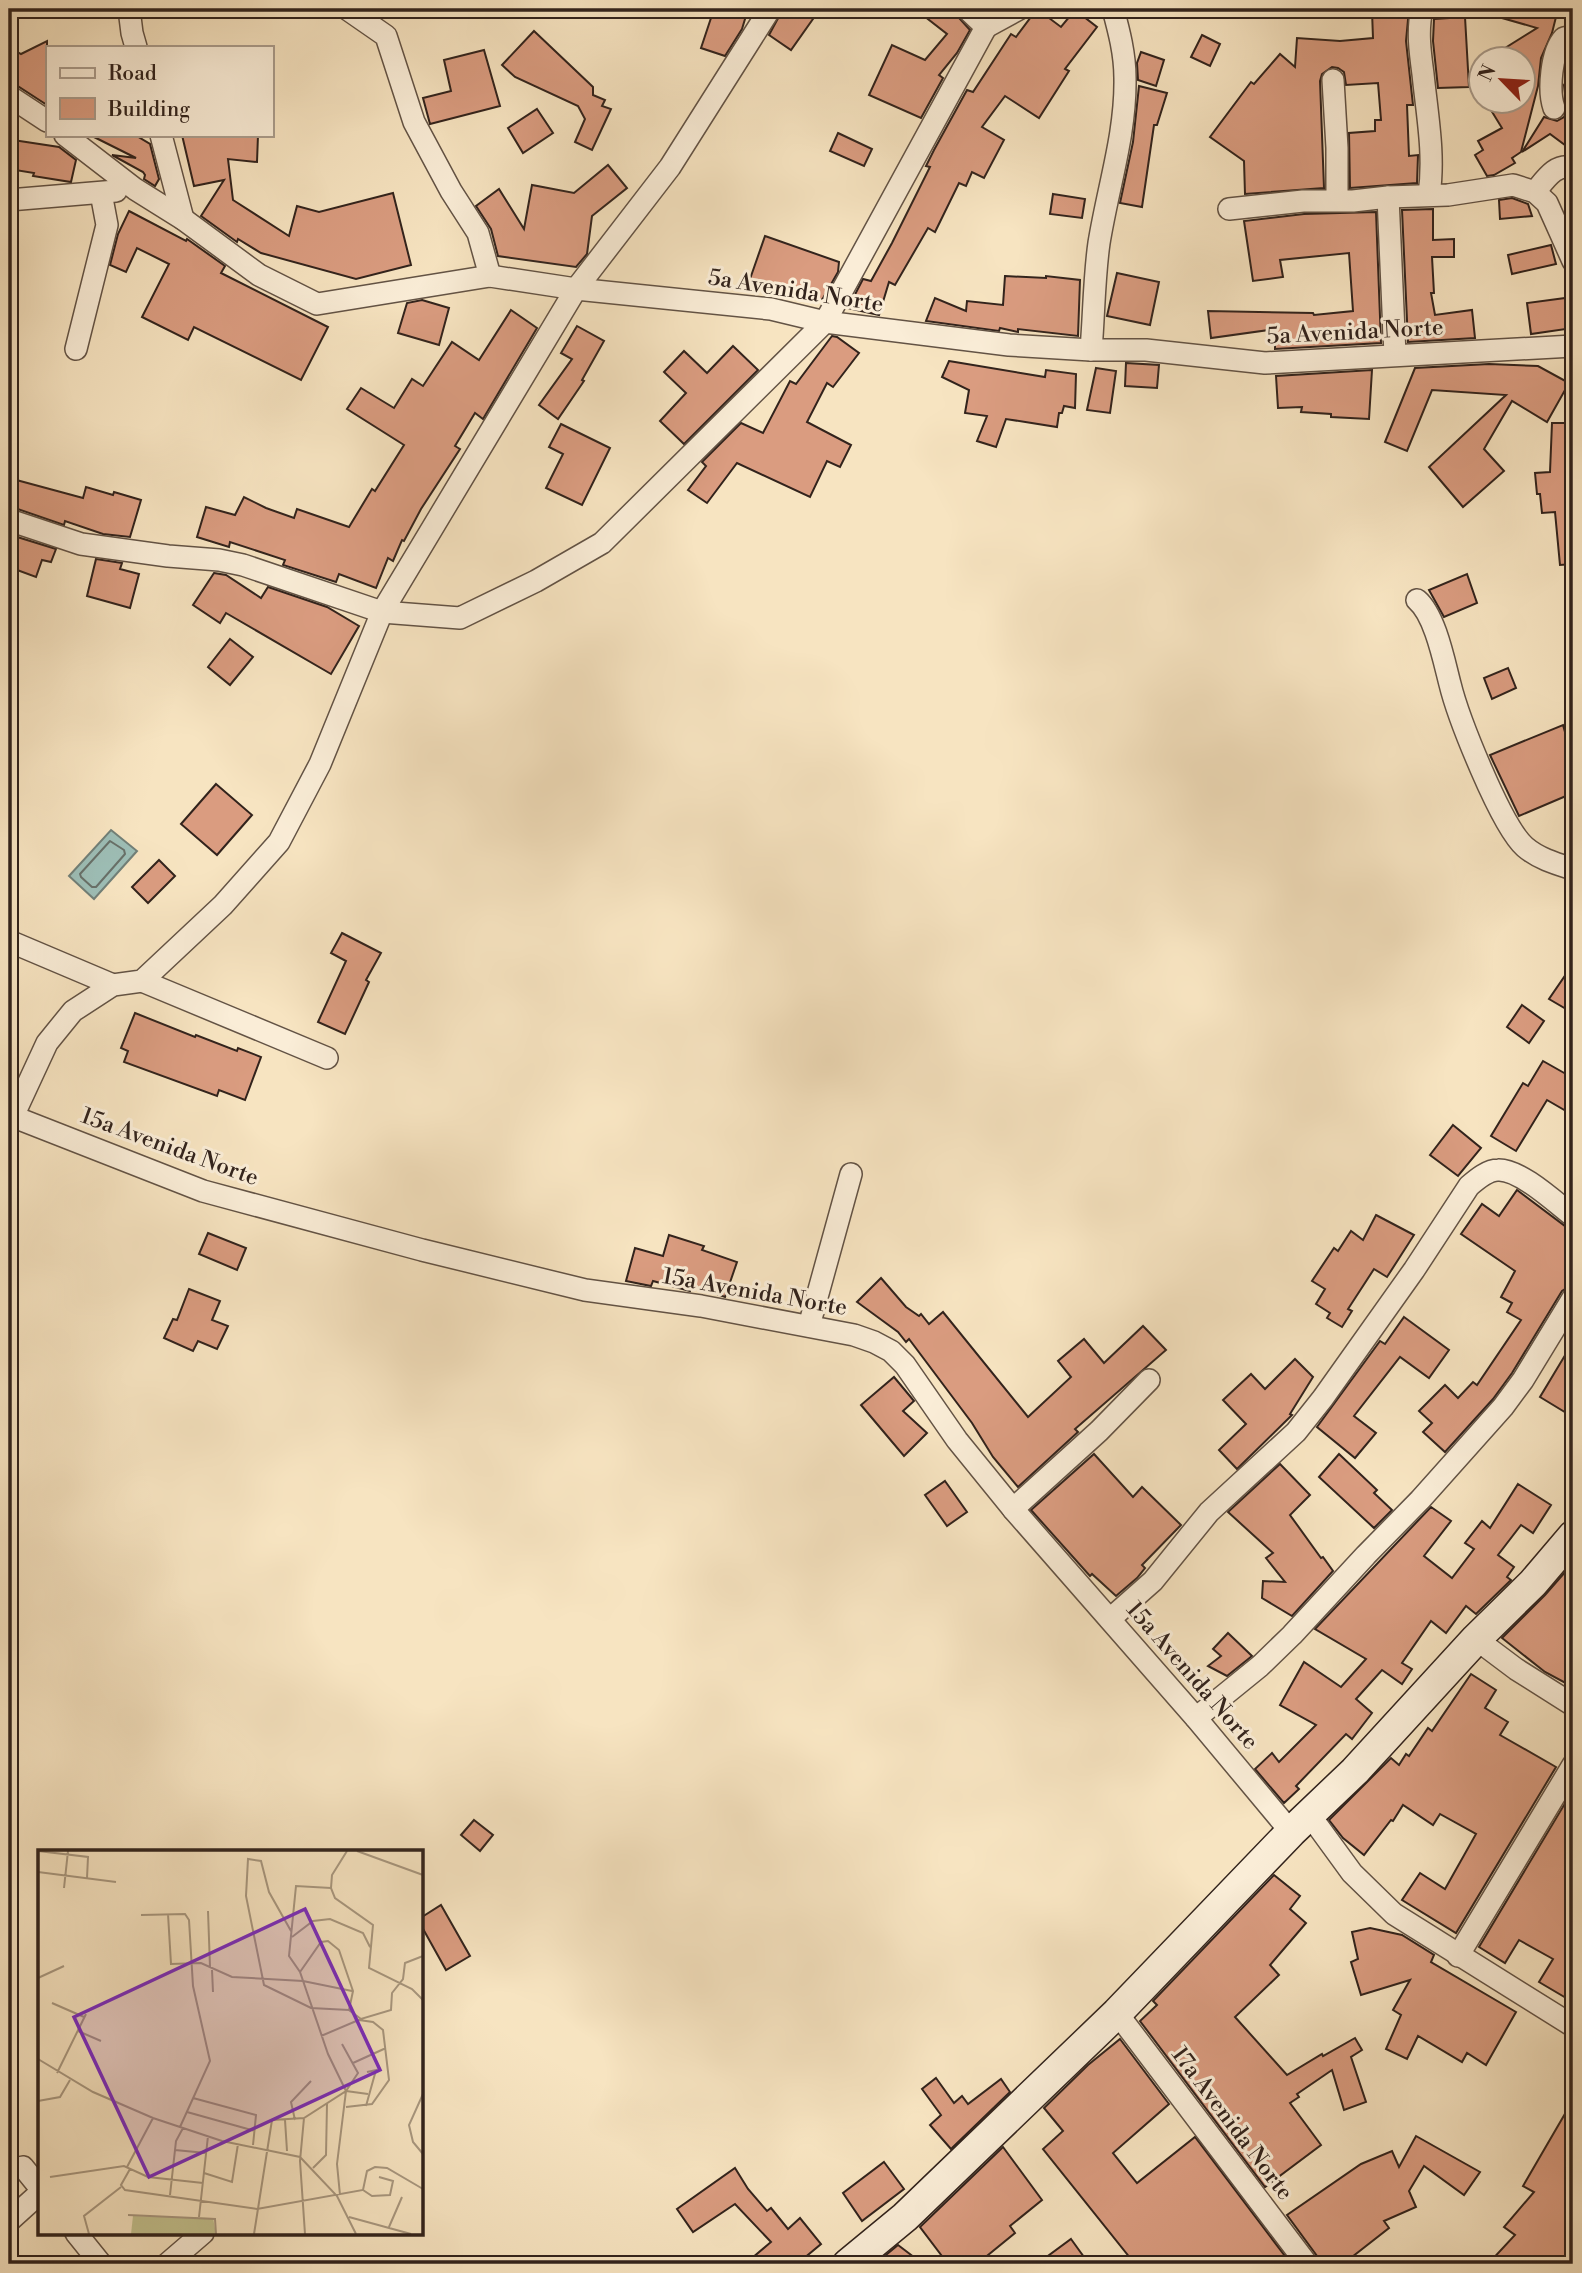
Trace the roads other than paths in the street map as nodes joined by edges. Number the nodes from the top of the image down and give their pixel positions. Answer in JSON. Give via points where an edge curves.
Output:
{"nodes":[{"id":1,"x":130,"y":9,"type":"edge"},
{"id":2,"x":347,"y":9,"type":"edge"},
{"id":3,"x":770,"y":9,"type":"edge"},
{"id":4,"x":967,"y":9,"type":"edge"},
{"id":5,"x":1019,"y":9,"type":"edge"},
{"id":6,"x":1113,"y":9,"type":"edge"},
{"id":7,"x":1422,"y":9,"type":"edge"},
{"id":8,"x":986,"y":27,"type":"junction"},
{"id":9,"x":1573,"y":37,"type":"edge"},
{"id":10,"x":136,"y":46,"type":"edge"},
{"id":11,"x":1334,"y":80,"type":"dead end"},
{"id":12,"x":9,"y":96,"type":"edge"},
{"id":13,"x":1554,"y":108,"type":"dead end"},
{"id":14,"x":46,"y":120,"type":"edge"},
{"id":15,"x":66,"y":136,"type":"edge"},
{"id":16,"x":161,"y":136,"type":"edge"},
{"id":17,"x":1573,"y":168,"type":"edge"},
{"id":18,"x":135,"y":189,"type":"junction"},
{"id":19,"x":1535,"y":191,"type":"junction"},
{"id":20,"x":101,"y":193,"type":"junction"},
{"id":21,"x":1429,"y":195,"type":"junction"},
{"id":22,"x":1388,"y":197,"type":"junction"},
{"id":23,"x":9,"y":200,"type":"edge"},
{"id":24,"x":1337,"y":200,"type":"junction"},
{"id":25,"x":1229,"y":209,"type":"dead end"},
{"id":26,"x":183,"y":219,"type":"junction"},
{"id":27,"x":1573,"y":261,"type":"edge"},
{"id":28,"x":490,"y":276,"type":"junction"},
{"id":29,"x":576,"y":289,"type":"junction"},
{"id":30,"x":825,"y":322,"type":"junction"},
{"id":31,"x":1573,"y":346,"type":"edge"},
{"id":32,"x":76,"y":349,"type":"dead end"},
{"id":33,"x":1091,"y":350,"type":"junction"},
{"id":34,"x":1395,"y":355,"type":"junction"},
{"id":35,"x":9,"y":520,"type":"edge"},
{"id":36,"x":1417,"y":600,"type":"dead end"},
{"id":37,"x":382,"y":612,"type":"junction"},
{"id":38,"x":1573,"y":869,"type":"edge"},
{"id":39,"x":9,"y":941,"type":"edge"},
{"id":40,"x":142,"y":981,"type":"junction"},
{"id":41,"x":113,"y":985,"type":"junction"},
{"id":42,"x":327,"y":1058,"type":"dead end"},
{"id":43,"x":10,"y":1118,"type":"edge"},
{"id":44,"x":851,"y":1174,"type":"dead end"},
{"id":45,"x":1573,"y":1216,"type":"edge"},
{"id":46,"x":1573,"y":1298,"type":"edge"},
{"id":47,"x":809,"y":1326,"type":"junction"},
{"id":48,"x":1149,"y":1380,"type":"dead end"},
{"id":49,"x":1013,"y":1509,"type":"junction"},
{"id":50,"x":1573,"y":1536,"type":"edge"},
{"id":51,"x":1110,"y":1619,"type":"junction"},
{"id":52,"x":1476,"y":1639,"type":"junction"},
{"id":53,"x":1573,"y":1705,"type":"edge"},
{"id":54,"x":1196,"y":1718,"type":"junction"},
{"id":55,"x":1573,"y":1765,"type":"edge"},
{"id":56,"x":1300,"y":1823,"type":"junction"},
{"id":57,"x":1458,"y":1956,"type":"junction"},
{"id":58,"x":1117,"y":2013,"type":"junction"},
{"id":59,"x":1573,"y":2026,"type":"edge"},
{"id":60,"x":23,"y":2167,"type":"dead end"},
{"id":61,"x":38,"y":2187,"type":"edge"},
{"id":62,"x":38,"y":2192,"type":"edge"},
{"id":63,"x":9,"y":2221,"type":"edge"},
{"id":64,"x":77,"y":2234,"type":"edge"},
{"id":65,"x":202,"y":2234,"type":"edge"},
{"id":66,"x":101,"y":2264,"type":"edge"},
{"id":67,"x":167,"y":2264,"type":"edge"},
{"id":68,"x":848,"y":2264,"type":"edge"},
{"id":69,"x":1307,"y":2264,"type":"edge"}],
"edges":[{"from":1,"to":10,"type":"street"},
{"from":2,"to":28,"type":"street","via":[[386,36],[414,122],[478,233]]},
{"from":3,"to":29,"type":"street","via":[[670,167]]},
{"from":4,"to":8,"type":"street"},
{"from":5,"to":8,"type":"street"},
{"from":6,"to":33,"type":"street","via":[[1122,45],[1124,108],[1099,244]]},
{"from":7,"to":21,"type":"street","via":[[1419,31],[1429,124]]},
{"from":8,"to":30,"type":"street"},
{"from":9,"to":13,"type":"street","via":[[1564,38],[1555,54],[1550,95]]},
{"from":11,"to":24,"type":"street"},
{"from":12,"to":14,"type":"street"},
{"from":15,"to":18,"type":"street","name":"5a Avenida Norte"},
{"from":16,"to":26,"type":"street"},
{"from":17,"to":19,"type":"street","via":[[1560,167]]},
{"from":18,"to":20,"type":"street"},
{"from":18,"to":26,"type":"street","name":"5a Avenida Norte"},
{"from":19,"to":21,"type":"street","via":[[1513,185]]},
{"from":19,"to":27,"type":"street","via":[[1548,203]]},
{"from":20,"to":23,"type":"street"},
{"from":20,"to":32,"type":"street","via":[[107,225]]},
{"from":21,"to":22,"type":"street"},
{"from":22,"to":24,"type":"street"},
{"from":22,"to":34,"type":"street"},
{"from":24,"to":25,"type":"street"},
{"from":26,"to":28,"type":"street","name":"5a Avenida Norte","via":[[260,275],[317,304]]},
{"from":28,"to":29,"type":"street","name":"5a Avenida Norte"},
{"from":29,"to":30,"type":"street","name":"5a Avenida Norte","via":[[771,309]]},
{"from":29,"to":37,"type":"street"},
{"from":30,"to":33,"type":"street","name":"5a Avenida Norte","via":[[1009,345]]},
{"from":30,"to":37,"type":"street","via":[[601,543],[460,618]]},
{"from":31,"to":34,"type":"street","name":"5a Avenida Norte"},
{"from":33,"to":34,"type":"street","name":"5a Avenida Norte","via":[[1146,350],[1265,363]]},
{"from":35,"to":37,"type":"street","via":[[81,544],[243,565]]},
{"from":36,"to":38,"type":"street","via":[[1437,637],[1458,713],[1516,838],[1536,855]]},
{"from":37,"to":40,"type":"street","via":[[320,764],[279,842],[223,905]]},
{"from":39,"to":41,"type":"street"},
{"from":40,"to":41,"type":"street"},
{"from":40,"to":42,"type":"street"},
{"from":41,"to":43,"type":"street","via":[[73,1012],[47,1043]]},
{"from":43,"to":47,"type":"street","name":"15a Avenida Norte","via":[[203,1191],[422,1250],[585,1290]]},
{"from":44,"to":47,"type":"street"},
{"from":45,"to":51,"type":"street","via":[[1508,1171],[1497,1169],[1478,1178],[1296,1432],[1209,1512],[1153,1581]]},
{"from":46,"to":54,"type":"street","via":[[1510,1398],[1420,1500],[1284,1643]]},
{"from":47,"to":49,"type":"street","name":"15a Avenida Norte","via":[[853,1335],[891,1351]]},
{"from":48,"to":49,"type":"street"},
{"from":49,"to":51,"type":"street","name":"15a Avenida Norte"},
{"from":50,"to":52,"type":"street"},
{"from":51,"to":54,"type":"street","name":"15a Avenida Norte"},
{"from":52,"to":53,"type":"street"},
{"from":52,"to":56,"type":"street","via":[[1355,1771]]},
{"from":54,"to":56,"type":"street","name":"15a Avenida Norte"},
{"from":55,"to":57,"type":"street"},
{"from":56,"to":57,"type":"street","name":"15a Avenida Norte","via":[[1394,1914]]},
{"from":56,"to":58,"type":"street"},
{"from":57,"to":59,"type":"street","name":"15a Avenida Norte"},
{"from":58,"to":68,"type":"street","via":[[905,2217]]},
{"from":58,"to":69,"type":"street","name":"17a Avenida Norte"},
{"from":60,"to":61,"type":"street"},
{"from":62,"to":63,"type":"street"},
{"from":64,"to":66,"type":"street"},
{"from":65,"to":67,"type":"street"}]}
